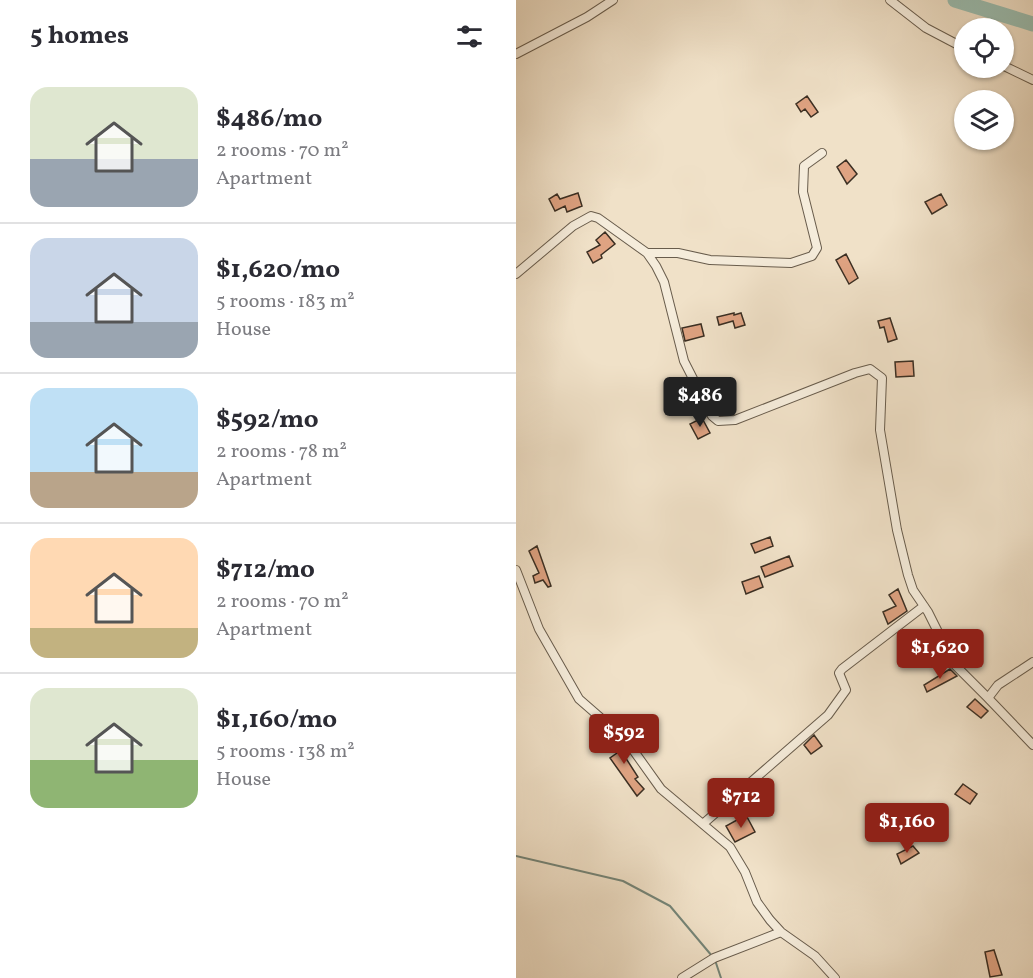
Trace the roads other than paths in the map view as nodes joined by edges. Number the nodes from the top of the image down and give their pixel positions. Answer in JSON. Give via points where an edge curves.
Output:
{"nodes":[{"id":1,"x":613,"y":0,"type":"edge"},
{"id":2,"x":890,"y":0,"type":"edge"},
{"id":3,"x":954,"y":43,"type":"edge"},
{"id":4,"x":516,"y":54,"type":"edge"},
{"id":5,"x":1014,"y":71,"type":"edge"},
{"id":6,"x":1033,"y":80,"type":"edge"},
{"id":7,"x":822,"y":153,"type":"dead end"},
{"id":8,"x":647,"y":253,"type":"junction"},
{"id":9,"x":516,"y":274,"type":"edge"},
{"id":10,"x":516,"y":570,"type":"edge"},
{"id":11,"x":924,"y":606,"type":"junction"},
{"id":12,"x":1033,"y":662,"type":"edge"},
{"id":13,"x":988,"y":698,"type":"junction"},
{"id":14,"x":1033,"y":746,"type":"edge"},
{"id":15,"x":704,"y":823,"type":"junction"},
{"id":16,"x":781,"y":932,"type":"junction"},
{"id":17,"x":682,"y":978,"type":"edge"},
{"id":18,"x":835,"y":978,"type":"edge"}],
"edges":[{"from":1,"to":4,"type":"street"},
{"from":2,"to":3,"type":"street","via":[[926,28]]},
{"from":5,"to":6,"type":"street"},
{"from":7,"to":8,"type":"street","via":[[804,166],[803,192],[817,248],[812,256],[791,263]]},
{"from":8,"to":9,"type":"street","via":[[591,216],[573,226]]},
{"from":8,"to":11,"type":"street","via":[[664,282],[684,361],[712,416],[718,420],[735,420],[784,398],[870,369],[882,378],[880,429],[893,510],[908,575]]},
{"from":10,"to":15,"type":"street","via":[[539,629],[570,688],[626,741],[661,789]]},
{"from":11,"to":13,"type":"street","via":[[954,664]]},
{"from":11,"to":15,"type":"street","via":[[842,669],[839,673],[846,690],[828,714]]},
{"from":12,"to":13,"type":"street","via":[[998,685]]},
{"from":13,"to":14,"type":"street"},
{"from":15,"to":16,"type":"street","via":[[739,858],[757,902]]},
{"from":16,"to":17,"type":"street","via":[[714,958]]},
{"from":16,"to":18,"type":"street","via":[[815,956]]}]}
